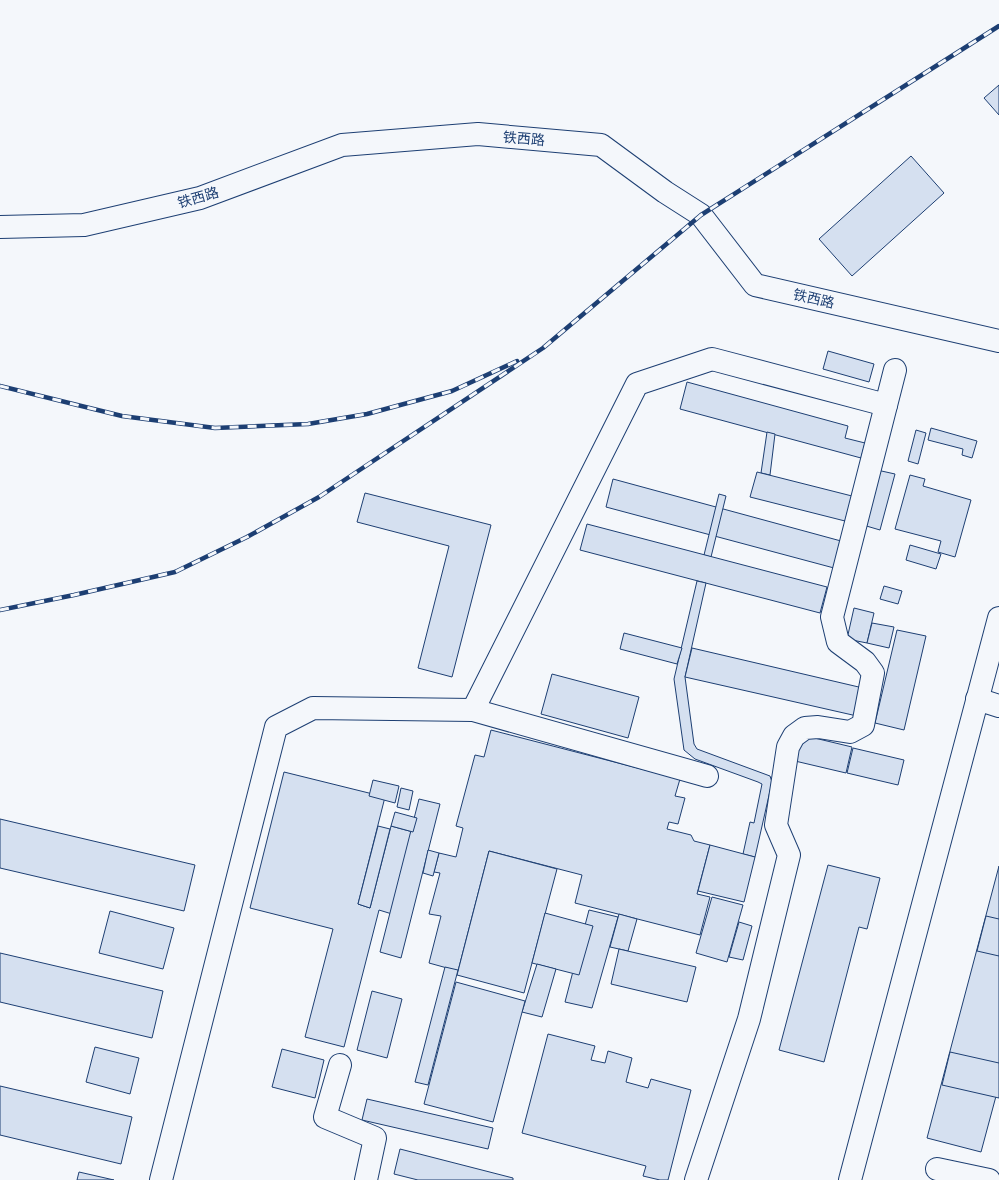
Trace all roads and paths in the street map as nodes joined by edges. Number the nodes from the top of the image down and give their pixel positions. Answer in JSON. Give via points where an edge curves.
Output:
{"nodes":[{"id":1,"x":0,"y":227,"type":"edge"},
{"id":2,"x":999,"y":341,"type":"edge"},
{"id":3,"x":895,"y":370,"type":"dead end"},
{"id":4,"x":886,"y":405,"type":"junction"},
{"id":5,"x":999,"y":618,"type":"edge"},
{"id":6,"x":977,"y":700,"type":"junction"},
{"id":7,"x":999,"y":706,"type":"edge"},
{"id":8,"x":473,"y":710,"type":"junction"},
{"id":9,"x":706,"y":776,"type":"dead end"},
{"id":10,"x":340,"y":1065,"type":"dead end"},
{"id":11,"x":937,"y":1168,"type":"dead end"},
{"id":12,"x":161,"y":1180,"type":"edge"},
{"id":13,"x":366,"y":1180,"type":"edge"},
{"id":14,"x":696,"y":1180,"type":"edge"},
{"id":15,"x":850,"y":1180,"type":"edge"},
{"id":16,"x":989,"y":1180,"type":"edge"}],
"edges":[{"from":1,"to":2,"type":"street","name":"铁西路","via":[[84,225],[200,198],[342,145],[478,134],[601,145],[701,215],[755,285]]},
{"from":3,"to":4,"type":"street"},
{"from":4,"to":8,"type":"street","via":[[712,359],[637,384]]},
{"from":4,"to":14,"type":"street","via":[[832,617],[838,642],[865,662],[873,673],[863,725],[850,732],[818,727],[805,728],[794,736],[788,747],[776,825],[789,855],[749,1019]]},
{"from":5,"to":6,"type":"street"},
{"from":6,"to":7,"type":"street"},
{"from":6,"to":15,"type":"street"},
{"from":8,"to":9,"type":"street"},
{"from":8,"to":12,"type":"street","via":[[313,708],[276,727]]},
{"from":10,"to":13,"type":"street","via":[[325,1117],[375,1138]]},
{"from":11,"to":16,"type":"street"}]}
